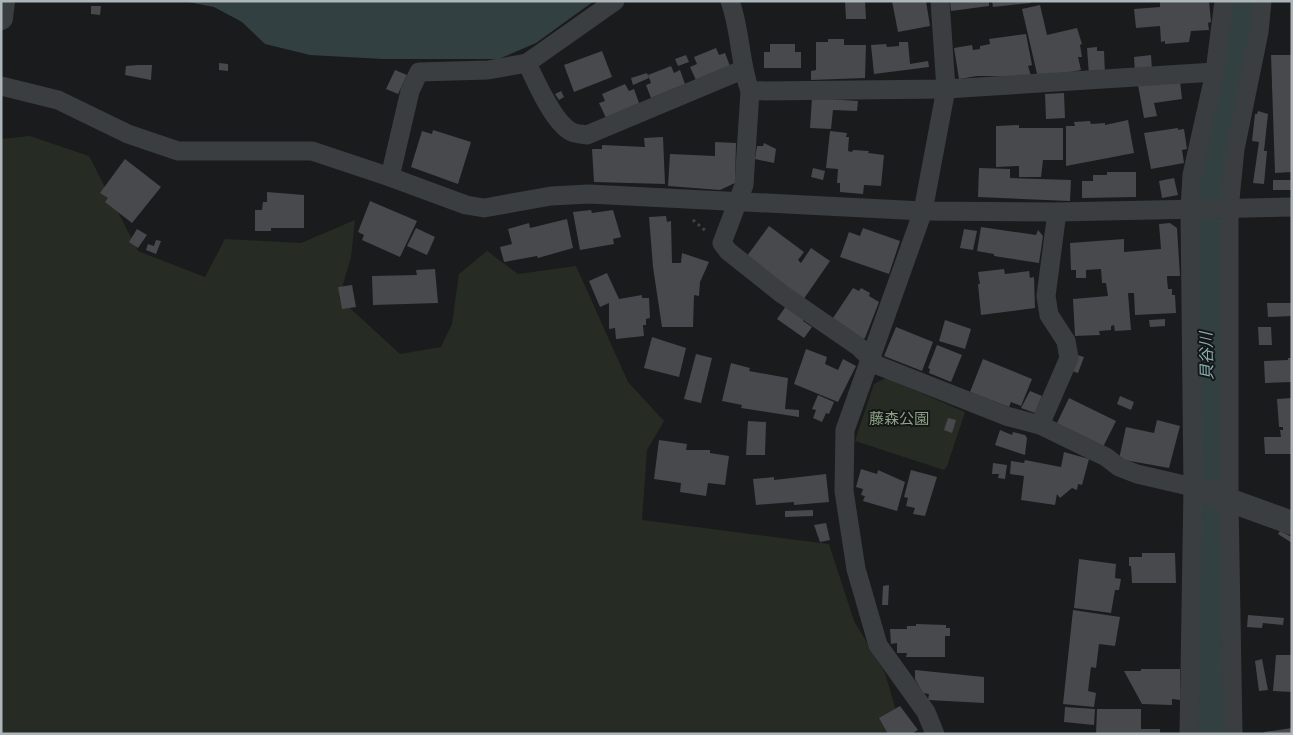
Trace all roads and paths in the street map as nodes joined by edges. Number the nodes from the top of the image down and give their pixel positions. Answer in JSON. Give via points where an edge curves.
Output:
{"nodes":[{"id":1,"x":3,"y":1,"type":"edge"},
{"id":2,"x":615,"y":1,"type":"edge"},
{"id":3,"x":730,"y":1,"type":"edge"},
{"id":4,"x":940,"y":1,"type":"edge"},
{"id":5,"x":1224,"y":1,"type":"edge"},
{"id":6,"x":1262,"y":1,"type":"edge"},
{"id":7,"x":1,"y":18,"type":"edge"},
{"id":8,"x":527,"y":63,"type":"junction"},
{"id":9,"x":742,"y":70,"type":"junction"},
{"id":10,"x":1214,"y":72,"type":"junction"},
{"id":11,"x":1,"y":86,"type":"edge"},
{"id":12,"x":946,"y":89,"type":"junction"},
{"id":13,"x":750,"y":91,"type":"junction"},
{"id":14,"x":390,"y":177,"type":"junction"},
{"id":15,"x":668,"y":199,"type":"junction"},
{"id":16,"x":738,"y":202,"type":"junction"},
{"id":17,"x":1292,"y":207,"type":"edge"},
{"id":18,"x":1229,"y":208,"type":"junction"},
{"id":19,"x":1190,"y":210,"type":"junction"},
{"id":20,"x":923,"y":211,"type":"junction"},
{"id":21,"x":1057,"y":212,"type":"junction"},
{"id":22,"x":722,"y":243,"type":"junction"},
{"id":23,"x":870,"y":358,"type":"junction"},
{"id":24,"x":1040,"y":425,"type":"junction"},
{"id":25,"x":1193,"y":488,"type":"junction"},
{"id":26,"x":1229,"y":500,"type":"junction"},
{"id":27,"x":1292,"y":523,"type":"edge"},
{"id":28,"x":935,"y":734,"type":"edge"},
{"id":29,"x":1189,"y":734,"type":"edge"},
{"id":30,"x":1233,"y":734,"type":"edge"}],
"edges":[{"from":1,"to":7,"type":"street"},
{"from":2,"to":8,"type":"street"},
{"from":3,"to":9,"type":"street","via":[[738,21]]},
{"from":4,"to":12,"type":"street"},
{"from":5,"to":10,"type":"street"},
{"from":6,"to":18,"type":"street","via":[[1259,32],[1234,149]]},
{"from":8,"to":9,"type":"street","via":[[559,119],[570,131],[587,135]]},
{"from":8,"to":14,"type":"street","via":[[488,70],[419,72],[410,91]]},
{"from":9,"to":13,"type":"street"},
{"from":10,"to":12,"type":"street"},
{"from":10,"to":19,"type":"street","via":[[1192,175]]},
{"from":11,"to":14,"type":"street","via":[[58,100],[128,134],[178,152],[312,151]]},
{"from":12,"to":13,"type":"street"},
{"from":12,"to":20,"type":"street"},
{"from":13,"to":16,"type":"street","via":[[744,185]]},
{"from":14,"to":15,"type":"street","via":[[466,205],[484,208],[551,196],[589,194]]},
{"from":15,"to":16,"type":"street"},
{"from":15,"to":22,"type":"path"},
{"from":16,"to":20,"type":"street"},
{"from":16,"to":22,"type":"street"},
{"from":17,"to":18,"type":"street"},
{"from":18,"to":19,"type":"street"},
{"from":18,"to":26,"type":"street"},
{"from":19,"to":21,"type":"street"},
{"from":19,"to":25,"type":"street"},
{"from":20,"to":21,"type":"street"},
{"from":20,"to":23,"type":"street"},
{"from":21,"to":24,"type":"street","via":[[1046,296],[1048,315],[1066,341],[1069,358]]},
{"from":22,"to":23,"type":"street","via":[[782,294]]},
{"from":23,"to":24,"type":"street","via":[[877,365],[1006,416]]},
{"from":23,"to":28,"type":"street","via":[[845,430],[844,491],[856,569],[878,646],[926,712]]},
{"from":24,"to":25,"type":"street","via":[[1119,467]]},
{"from":25,"to":26,"type":"street"},
{"from":25,"to":29,"type":"street"},
{"from":26,"to":27,"type":"street"},
{"from":26,"to":30,"type":"street"}]}
